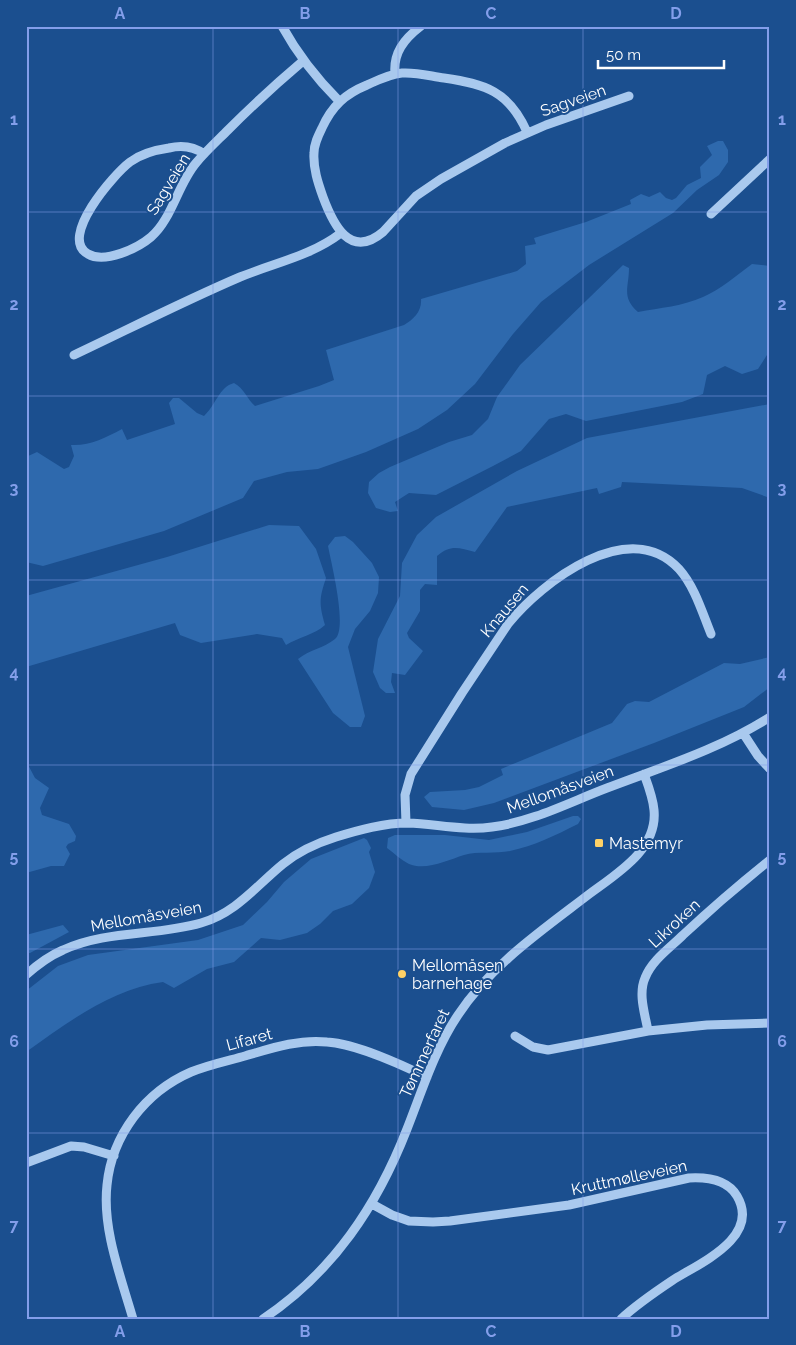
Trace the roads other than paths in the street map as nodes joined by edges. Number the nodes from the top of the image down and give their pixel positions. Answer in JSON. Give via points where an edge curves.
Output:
{"nodes":[{"id":1,"x":282,"y":26,"type":"edge"},
{"id":2,"x":421,"y":26,"type":"edge"},
{"id":3,"x":303,"y":61,"type":"junction"},
{"id":4,"x":394,"y":74,"type":"junction"},
{"id":5,"x":630,"y":96,"type":"dead end"},
{"id":6,"x":339,"y":101,"type":"junction"},
{"id":7,"x":527,"y":132,"type":"junction"},
{"id":8,"x":204,"y":154,"type":"junction"},
{"id":9,"x":770,"y":159,"type":"edge"},
{"id":10,"x":711,"y":214,"type":"dead end"},
{"id":11,"x":341,"y":233,"type":"junction"},
{"id":12,"x":74,"y":355,"type":"dead end"},
{"id":13,"x":711,"y":634,"type":"dead end"},
{"id":14,"x":770,"y":717,"type":"edge"},
{"id":15,"x":743,"y":733,"type":"junction"},
{"id":16,"x":770,"y":770,"type":"edge"},
{"id":17,"x":644,"y":774,"type":"junction"},
{"id":18,"x":406,"y":823,"type":"junction"},
{"id":19,"x":770,"y":860,"type":"edge"},
{"id":20,"x":26,"y":975,"type":"edge"},
{"id":21,"x":770,"y":1023,"type":"edge"},
{"id":22,"x":648,"y":1030,"type":"junction"},
{"id":23,"x":515,"y":1036,"type":"dead end"},
{"id":24,"x":427,"y":1077,"type":"junction"},
{"id":25,"x":114,"y":1156,"type":"junction"},
{"id":26,"x":26,"y":1163,"type":"edge"},
{"id":27,"x":372,"y":1204,"type":"junction"},
{"id":28,"x":132,"y":1319,"type":"edge"},
{"id":29,"x":263,"y":1319,"type":"edge"},
{"id":30,"x":621,"y":1319,"type":"edge"}],
"edges":[{"from":1,"to":3,"type":"street"},
{"from":2,"to":4,"type":"street","via":[[398,50]]},
{"from":3,"to":6,"type":"street"},
{"from":3,"to":8,"type":"street","name":"Sagveien"},
{"from":4,"to":6,"type":"street","name":"Sagveien","via":[[356,89]]},
{"from":4,"to":7,"type":"street","name":"Sagveien","via":[[459,80],[489,89],[515,108]]},
{"from":5,"to":7,"type":"street","name":"Sagveien"},
{"from":6,"to":11,"type":"street","name":"Sagveien","via":[[330,111],[314,154],[319,186]]},
{"from":7,"to":11,"type":"street","name":"Sagveien","via":[[416,196],[377,237],[360,242]]},
{"from":8,"to":8,"type":"street","name":"Sagveien","via":[[151,237],[113,256],[97,257],[85,252],[79,237],[86,218],[107,186],[126,165],[147,153],[177,146]]},
{"from":9,"to":10,"type":"street"},
{"from":11,"to":12,"type":"street","via":[[315,250],[234,280]]},
{"from":13,"to":18,"type":"street","name":"Knausen","via":[[688,580],[661,555],[643,550],[624,550],[564,573],[534,595],[508,624],[418,760],[406,786]]},
{"from":14,"to":15,"type":"street","name":"Mellomåsveien"},
{"from":15,"to":16,"type":"street"},
{"from":15,"to":17,"type":"street","name":"Mellomåsveien"},
{"from":17,"to":18,"type":"street","name":"Mellomåsveien","via":[[502,826],[466,828]]},
{"from":17,"to":24,"type":"street","name":"Tømmerfaret","via":[[654,809],[652,832],[644,849],[480,985],[448,1031]]},
{"from":18,"to":20,"type":"street","name":"Mellomåsveien","via":[[355,831],[307,848],[284,863],[235,907],[213,919],[75,945],[52,955]]},
{"from":19,"to":22,"type":"street","name":"Likroken","via":[[659,957],[649,970],[642,992]]},
{"from":21,"to":22,"type":"street"},
{"from":22,"to":23,"type":"street","via":[[548,1050],[533,1047]]},
{"from":24,"to":25,"type":"street","name":"Lifaret","via":[[368,1052],[330,1042],[300,1042],[274,1047],[192,1072],[166,1086],[136,1112]]},
{"from":24,"to":27,"type":"street","name":"Tømmerfaret","via":[[400,1147]]},
{"from":25,"to":26,"type":"street","via":[[71,1146]]},
{"from":25,"to":28,"type":"street","name":"Lifaret","via":[[107,1183],[107,1215]]},
{"from":27,"to":29,"type":"street","name":"Tømmerfaret","via":[[354,1232],[321,1270]]},
{"from":27,"to":30,"type":"street","name":"Kruttmølleveien","via":[[400,1218],[433,1222],[553,1208],[689,1178],[709,1178],[727,1185],[742,1211],[741,1224],[733,1238],[716,1254],[653,1293]]}]}
